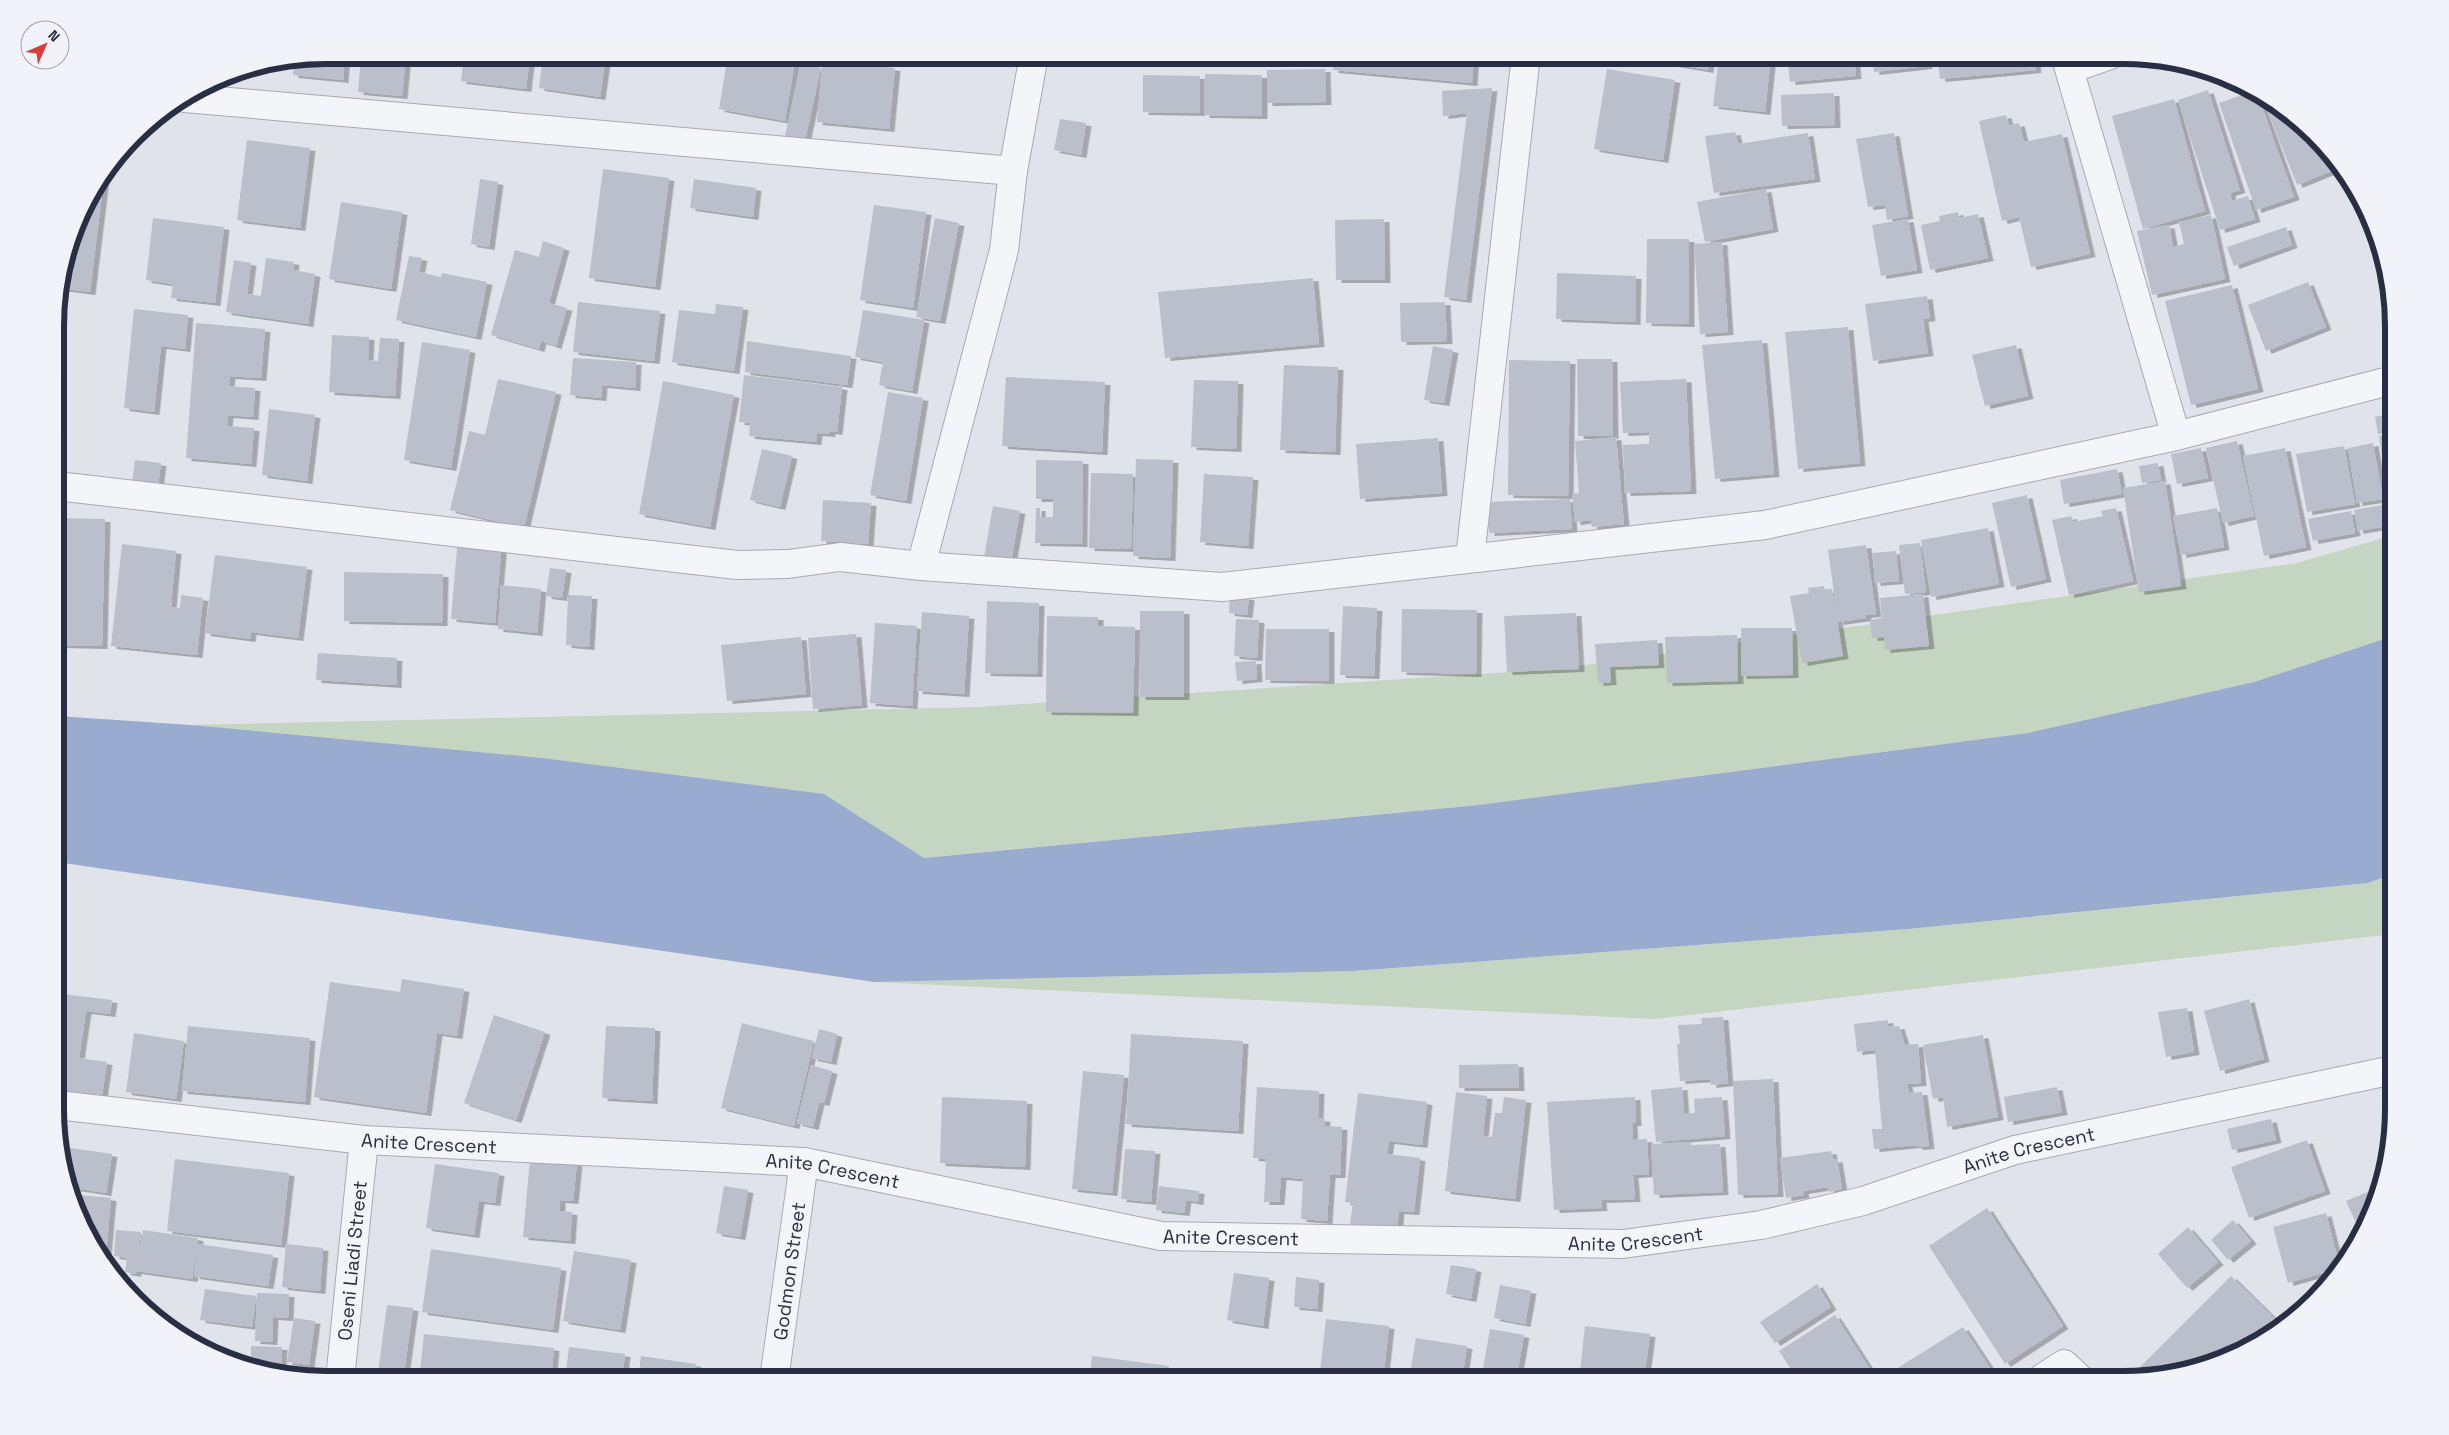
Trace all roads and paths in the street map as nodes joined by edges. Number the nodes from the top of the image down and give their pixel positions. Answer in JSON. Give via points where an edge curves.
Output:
{"nodes":[{"id":1,"x":1032,"y":64,"type":"edge"},
{"id":2,"x":1525,"y":64,"type":"edge"},
{"id":3,"x":2068,"y":64,"type":"edge"},
{"id":4,"x":194,"y":99,"type":"edge"},
{"id":5,"x":1013,"y":170,"type":"junction"},
{"id":6,"x":2385,"y":382,"type":"edge"},
{"id":7,"x":2176,"y":436,"type":"junction"},
{"id":8,"x":64,"y":487,"type":"edge"},
{"id":9,"x":1470,"y":558,"type":"junction"},
{"id":10,"x":921,"y":566,"type":"junction"},
{"id":11,"x":2385,"y":1072,"type":"edge"},
{"id":12,"x":64,"y":1106,"type":"edge"},
{"id":13,"x":364,"y":1140,"type":"junction"},
{"id":14,"x":804,"y":1162,"type":"junction"},
{"id":15,"x":341,"y":1371,"type":"edge"},
{"id":16,"x":775,"y":1371,"type":"edge"}],
"edges":[{"from":1,"to":5,"type":"street"},
{"from":2,"to":9,"type":"street"},
{"from":3,"to":7,"type":"street"},
{"from":4,"to":5,"type":"street"},
{"from":5,"to":10,"type":"street","via":[[1004,250]]},
{"from":6,"to":7,"type":"street"},
{"from":7,"to":9,"type":"street","via":[[1765,525]]},
{"from":8,"to":10,"type":"street","via":[[738,566],[840,557]]},
{"from":9,"to":10,"type":"street","via":[[1222,587]]},
{"from":11,"to":14,"type":"street","name":"Anite Crescent","via":[[2015,1150],[1863,1201],[1761,1225],[1624,1244],[1161,1236]]},
{"from":12,"to":13,"type":"street","name":"Anite Crescent"},
{"from":13,"to":14,"type":"street","name":"Anite Crescent"},
{"from":13,"to":15,"type":"street","name":"Oseni Liadi Street"},
{"from":14,"to":16,"type":"street","name":"Godmon Street"}]}
